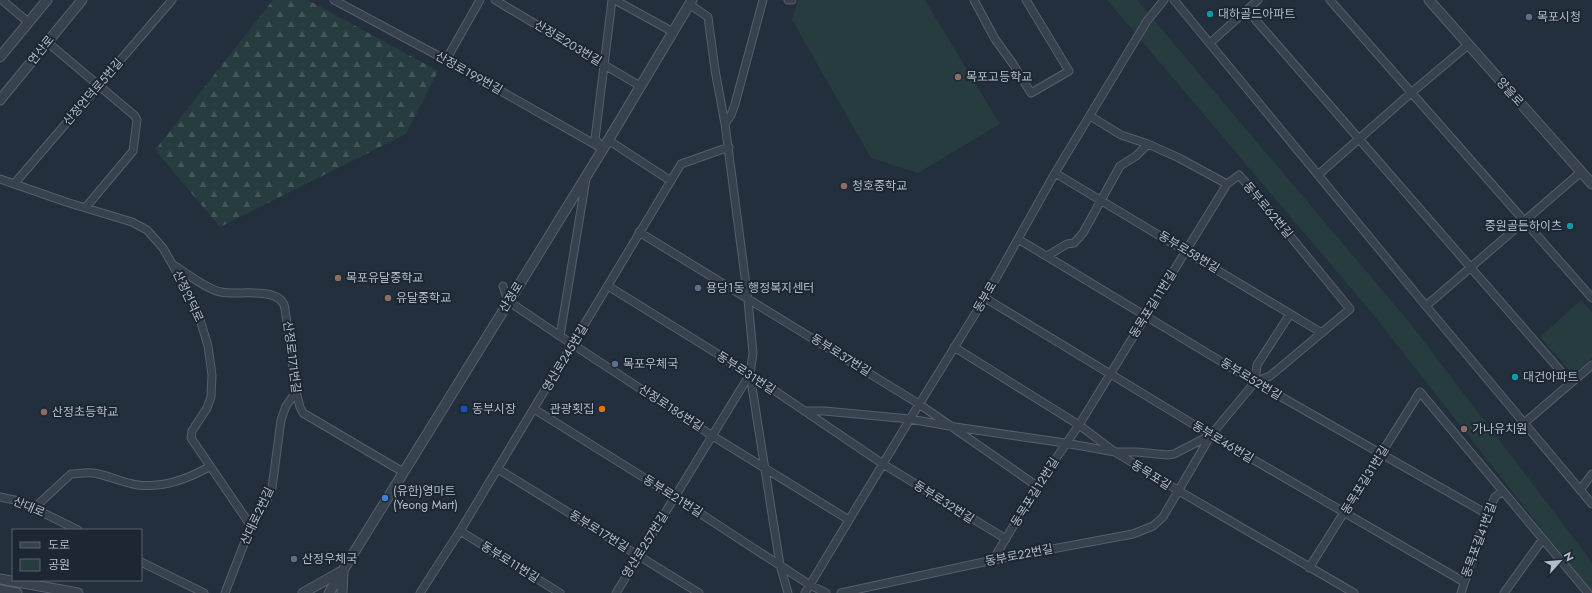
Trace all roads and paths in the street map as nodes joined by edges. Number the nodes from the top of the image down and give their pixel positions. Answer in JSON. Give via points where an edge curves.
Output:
{"nodes":[{"id":1,"x":2,"y":0,"type":"edge"},
{"id":2,"x":47,"y":0,"type":"edge"},
{"id":3,"x":82,"y":0,"type":"edge"},
{"id":4,"x":172,"y":0,"type":"edge"},
{"id":5,"x":334,"y":0,"type":"edge"},
{"id":6,"x":480,"y":0,"type":"edge"},
{"id":7,"x":495,"y":0,"type":"edge"},
{"id":8,"x":614,"y":0,"type":"edge"},
{"id":9,"x":763,"y":0,"type":"edge"},
{"id":10,"x":788,"y":0,"type":"edge"},
{"id":11,"x":792,"y":0,"type":"edge"},
{"id":12,"x":974,"y":0,"type":"edge"},
{"id":13,"x":1026,"y":0,"type":"edge"},
{"id":14,"x":1164,"y":0,"type":"edge"},
{"id":15,"x":1174,"y":0,"type":"edge"},
{"id":16,"x":1258,"y":0,"type":"edge"},
{"id":17,"x":1330,"y":0,"type":"edge"},
{"id":18,"x":1429,"y":0,"type":"edge"},
{"id":19,"x":690,"y":2,"type":"edge"},
{"id":20,"x":1247,"y":10,"type":"junction"},
{"id":21,"x":28,"y":22,"type":"junction"},
{"id":22,"x":673,"y":32,"type":"junction"},
{"id":23,"x":47,"y":42,"type":"junction"},
{"id":24,"x":1210,"y":43,"type":"junction"},
{"id":25,"x":1468,"y":45,"type":"junction"},
{"id":26,"x":0,"y":58,"type":"edge"},
{"id":27,"x":446,"y":60,"type":"junction"},
{"id":28,"x":604,"y":64,"type":"junction"},
{"id":29,"x":99,"y":85,"type":"junction"},
{"id":30,"x":640,"y":86,"type":"junction"},
{"id":31,"x":1411,"y":93,"type":"junction"},
{"id":32,"x":0,"y":100,"type":"edge"},
{"id":33,"x":1090,"y":116,"type":"junction"},
{"id":34,"x":725,"y":124,"type":"junction"},
{"id":35,"x":1359,"y":139,"type":"junction"},
{"id":36,"x":608,"y":140,"type":"junction"},
{"id":37,"x":1148,"y":144,"type":"junction"},
{"id":38,"x":729,"y":147,"type":"junction"},
{"id":39,"x":603,"y":149,"type":"junction"},
{"id":40,"x":1581,"y":172,"type":"junction"},
{"id":41,"x":1055,"y":173,"type":"junction"},
{"id":42,"x":586,"y":175,"type":"junction"},
{"id":43,"x":1318,"y":175,"type":"junction"},
{"id":44,"x":0,"y":179,"type":"edge"},
{"id":45,"x":670,"y":181,"type":"junction"},
{"id":46,"x":14,"y":184,"type":"junction"},
{"id":47,"x":1226,"y":184,"type":"junction"},
{"id":48,"x":1592,"y":184,"type":"edge"},
{"id":49,"x":1100,"y":201,"type":"junction"},
{"id":50,"x":86,"y":208,"type":"junction"},
{"id":51,"x":1524,"y":220,"type":"junction"},
{"id":52,"x":639,"y":232,"type":"junction"},
{"id":53,"x":1018,"y":239,"type":"junction"},
{"id":54,"x":1186,"y":250,"type":"junction"},
{"id":55,"x":1046,"y":256,"type":"junction"},
{"id":56,"x":174,"y":266,"type":"junction"},
{"id":57,"x":1470,"y":267,"type":"junction"},
{"id":58,"x":502,"y":286,"type":"dead end"},
{"id":59,"x":608,"y":286,"type":"junction"},
{"id":60,"x":985,"y":298,"type":"junction"},
{"id":61,"x":1592,"y":298,"type":"edge"},
{"id":62,"x":748,"y":300,"type":"junction"},
{"id":63,"x":508,"y":301,"type":"junction"},
{"id":64,"x":1426,"y":306,"type":"junction"},
{"id":65,"x":1290,"y":314,"type":"junction"},
{"id":66,"x":1146,"y":316,"type":"junction"},
{"id":67,"x":1322,"y":332,"type":"junction"},
{"id":68,"x":560,"y":336,"type":"junction"},
{"id":69,"x":573,"y":345,"type":"junction"},
{"id":70,"x":954,"y":347,"type":"junction"},
{"id":71,"x":1592,"y":365,"type":"edge"},
{"id":72,"x":750,"y":374,"type":"junction"},
{"id":73,"x":1110,"y":374,"type":"junction"},
{"id":74,"x":1255,"y":382,"type":"junction"},
{"id":75,"x":1571,"y":383,"type":"junction"},
{"id":76,"x":296,"y":392,"type":"junction"},
{"id":77,"x":919,"y":404,"type":"junction"},
{"id":78,"x":534,"y":409,"type":"junction"},
{"id":79,"x":804,"y":411,"type":"junction"},
{"id":80,"x":910,"y":419,"type":"junction"},
{"id":81,"x":1524,"y":424,"type":"junction"},
{"id":82,"x":1079,"y":425,"type":"junction"},
{"id":83,"x":955,"y":427,"type":"junction"},
{"id":84,"x":711,"y":434,"type":"junction"},
{"id":85,"x":1211,"y":435,"type":"junction"},
{"id":86,"x":1066,"y":443,"type":"junction"},
{"id":87,"x":1115,"y":452,"type":"junction"},
{"id":88,"x":1382,"y":454,"type":"junction"},
{"id":89,"x":883,"y":464,"type":"junction"},
{"id":90,"x":209,"y":467,"type":"junction"},
{"id":91,"x":765,"y":468,"type":"junction"},
{"id":92,"x":498,"y":469,"type":"junction"},
{"id":93,"x":403,"y":472,"type":"junction"},
{"id":94,"x":1592,"y":474,"type":"edge"},
{"id":95,"x":1037,"y":486,"type":"junction"},
{"id":96,"x":1580,"y":490,"type":"junction"},
{"id":97,"x":1502,"y":491,"type":"junction"},
{"id":98,"x":1179,"y":492,"type":"junction"},
{"id":99,"x":0,"y":497,"type":"edge"},
{"id":100,"x":675,"y":497,"type":"junction"},
{"id":101,"x":1592,"y":504,"type":"edge"},
{"id":102,"x":34,"y":508,"type":"junction"},
{"id":103,"x":1344,"y":513,"type":"junction"},
{"id":104,"x":1487,"y":514,"type":"junction"},
{"id":105,"x":849,"y":520,"type":"junction"},
{"id":106,"x":251,"y":526,"type":"junction"},
{"id":107,"x":76,"y":529,"type":"edge"},
{"id":108,"x":460,"y":531,"type":"junction"},
{"id":109,"x":1006,"y":539,"type":"junction"},
{"id":110,"x":1543,"y":539,"type":"junction"},
{"id":111,"x":639,"y":555,"type":"junction"},
{"id":112,"x":993,"y":560,"type":"junction"},
{"id":113,"x":142,"y":562,"type":"edge"},
{"id":114,"x":780,"y":565,"type":"junction"},
{"id":115,"x":1309,"y":568,"type":"junction"},
{"id":116,"x":343,"y":571,"type":"junction"},
{"id":117,"x":0,"y":579,"type":"edge"},
{"id":118,"x":1464,"y":582,"type":"junction"},
{"id":119,"x":810,"y":585,"type":"junction"},
{"id":120,"x":0,"y":590,"type":"edge"},
{"id":121,"x":423,"y":592,"type":"edge"},
{"id":122,"x":17,"y":593,"type":"edge"},
{"id":123,"x":78,"y":593,"type":"edge"},
{"id":124,"x":204,"y":593,"type":"edge"},
{"id":125,"x":225,"y":593,"type":"edge"},
{"id":126,"x":303,"y":593,"type":"edge"},
{"id":127,"x":329,"y":593,"type":"edge"},
{"id":128,"x":342,"y":593,"type":"edge"},
{"id":129,"x":560,"y":593,"type":"edge"},
{"id":130,"x":616,"y":593,"type":"edge"},
{"id":131,"x":699,"y":593,"type":"edge"},
{"id":132,"x":788,"y":593,"type":"edge"},
{"id":133,"x":805,"y":593,"type":"edge"},
{"id":134,"x":826,"y":593,"type":"edge"},
{"id":135,"x":841,"y":593,"type":"edge"},
{"id":136,"x":1354,"y":593,"type":"edge"},
{"id":137,"x":1460,"y":593,"type":"edge"},
{"id":138,"x":1504,"y":593,"type":"edge"},
{"id":139,"x":1588,"y":593,"type":"edge"}],
"edges":[{"from":1,"to":21,"type":"street"},
{"from":2,"to":21,"type":"street"},
{"from":3,"to":23,"type":"street","name":"연산로"},
{"from":4,"to":29,"type":"street","name":"산정언덕로5번길"},
{"from":5,"to":27,"type":"street","name":"산정로199번길"},
{"from":6,"to":27,"type":"street"},
{"from":7,"to":28,"type":"street","name":"산정로203번길"},
{"from":8,"to":22,"type":"street"},
{"from":8,"to":28,"type":"street"},
{"from":9,"to":34,"type":"street","via":[[735,104]]},
{"from":10,"to":11,"type":"street"},
{"from":12,"to":13,"type":"street","via":[[995,39],[1031,94],[1069,71]]},
{"from":14,"to":33,"type":"street","name":"동부로","via":[[1147,22]]},
{"from":15,"to":24,"type":"street"},
{"from":16,"to":20,"type":"street"},
{"from":17,"to":31,"type":"street"},
{"from":18,"to":25,"type":"street","name":"양을로"},
{"from":19,"to":22,"type":"street","name":"산정로"},
{"from":19,"to":34,"type":"street","via":[[708,17]]},
{"from":20,"to":24,"type":"street"},
{"from":20,"to":35,"type":"street"},
{"from":21,"to":26,"type":"street"},
{"from":22,"to":30,"type":"street","name":"산정로"},
{"from":23,"to":29,"type":"street"},
{"from":23,"to":32,"type":"street","name":"연산로"},
{"from":24,"to":43,"type":"street"},
{"from":25,"to":31,"type":"street"},
{"from":25,"to":40,"type":"street","name":"양을로"},
{"from":27,"to":39,"type":"street","name":"산정로199번길"},
{"from":28,"to":30,"type":"street","name":"산정로203번길"},
{"from":28,"to":39,"type":"street","via":[[595,139]]},
{"from":29,"to":46,"type":"street","name":"산정언덕로5번길"},
{"from":29,"to":50,"type":"street","via":[[137,120],[132,151]]},
{"from":30,"to":36,"type":"street","name":"산정로"},
{"from":31,"to":35,"type":"street"},
{"from":31,"to":51,"type":"street"},
{"from":33,"to":37,"type":"street","name":"동부로62번길","via":[[1121,135]]},
{"from":33,"to":41,"type":"street","name":"동부로"},
{"from":34,"to":38,"type":"street"},
{"from":35,"to":43,"type":"street"},
{"from":35,"to":57,"type":"street"},
{"from":36,"to":39,"type":"street","name":"산정로"},
{"from":36,"to":45,"type":"street"},
{"from":37,"to":47,"type":"street","name":"동부로62번길"},
{"from":37,"to":49,"type":"street","via":[[1136,156],[1120,166]]},
{"from":38,"to":45,"type":"street","name":"영산로245번길","via":[[681,164]]},
{"from":38,"to":62,"type":"street"},
{"from":39,"to":42,"type":"street","name":"산정로"},
{"from":40,"to":48,"type":"street","name":"양을로"},
{"from":40,"to":51,"type":"street"},
{"from":41,"to":49,"type":"street","name":"동부로58번길"},
{"from":41,"to":53,"type":"street","name":"동부로"},
{"from":42,"to":63,"type":"street","name":"산정로"},
{"from":42,"to":68,"type":"street"},
{"from":43,"to":64,"type":"street"},
{"from":44,"to":46,"type":"street","name":"산정언덕로"},
{"from":45,"to":52,"type":"street","name":"영산로245번길"},
{"from":46,"to":50,"type":"street","name":"산정언덕로"},
{"from":47,"to":54,"type":"street","name":"동목포길11번길"},
{"from":47,"to":67,"type":"street","name":"동부로62번길","via":[[1239,175],[1350,309]]},
{"from":49,"to":54,"type":"street","name":"동부로58번길"},
{"from":49,"to":55,"type":"street","via":[[1083,233],[1074,243],[1067,244]]},
{"from":50,"to":56,"type":"street","name":"산정언덕로","via":[[132,222],[147,230],[164,248]]},
{"from":51,"to":57,"type":"street"},
{"from":51,"to":61,"type":"street"},
{"from":52,"to":59,"type":"street","name":"영산로245번길"},
{"from":52,"to":62,"type":"street","name":"동부로37번길"},
{"from":53,"to":55,"type":"street","name":"동부로52번길"},
{"from":53,"to":60,"type":"street","name":"동부로"},
{"from":54,"to":65,"type":"street","name":"동부로58번길"},
{"from":54,"to":66,"type":"street","name":"동목포길11번길"},
{"from":55,"to":66,"type":"street","name":"동부로52번길"},
{"from":56,"to":76,"type":"street","name":"산정로171번길","via":[[222,293],[270,294],[285,304]]},
{"from":56,"to":90,"type":"street","name":"산정언덕로","via":[[196,306],[208,346],[212,375],[211,397],[192,431],[191,438]]},
{"from":57,"to":64,"type":"street"},
{"from":57,"to":75,"type":"street"},
{"from":58,"to":63,"type":"street"},
{"from":59,"to":69,"type":"street","name":"영산로245번길"},
{"from":59,"to":72,"type":"street","name":"동부로31번길"},
{"from":60,"to":70,"type":"street","name":"동부로"},
{"from":60,"to":73,"type":"street","name":"동부로46번길"},
{"from":62,"to":72,"type":"street","via":[[753,353]]},
{"from":62,"to":77,"type":"street","name":"동부로37번길"},
{"from":63,"to":68,"type":"street","name":"산정로186번길"},
{"from":63,"to":93,"type":"street","name":"산정로"},
{"from":64,"to":81,"type":"street"},
{"from":65,"to":67,"type":"street","name":"동부로58번길"},
{"from":65,"to":74,"type":"street","via":[[1257,365]]},
{"from":66,"to":73,"type":"street","name":"동목포길11번길"},
{"from":66,"to":74,"type":"street","name":"동부로52번길"},
{"from":67,"to":74,"type":"street","via":[[1270,376]]},
{"from":68,"to":69,"type":"street","name":"산정로186번길"},
{"from":69,"to":78,"type":"street","name":"영산로245번길"},
{"from":69,"to":84,"type":"street","name":"산정로186번길"},
{"from":70,"to":77,"type":"street","name":"동부로"},
{"from":70,"to":82,"type":"street","name":"동목포길"},
{"from":71,"to":75,"type":"street"},
{"from":72,"to":79,"type":"street","name":"동부로31번길"},
{"from":72,"to":84,"type":"street","name":"영산로257번길"},
{"from":72,"to":91,"type":"street"},
{"from":73,"to":82,"type":"street","name":"동목포길11번길"},
{"from":73,"to":85,"type":"street","name":"동부로46번길"},
{"from":74,"to":85,"type":"street"},
{"from":74,"to":88,"type":"street","name":"동부로52번길"},
{"from":75,"to":81,"type":"street"},
{"from":76,"to":93,"type":"street","name":"산정로171번길","via":[[300,407],[306,415]]},
{"from":76,"to":106,"type":"street","name":"산대로2번길","via":[[286,406],[281,420],[272,488]]},
{"from":77,"to":80,"type":"street","name":"동부로"},
{"from":77,"to":83,"type":"street","name":"동부로37번길"},
{"from":78,"to":92,"type":"street","name":"영산로245번길"},
{"from":78,"to":100,"type":"street","name":"동부로21번길"},
{"from":79,"to":80,"type":"street"},
{"from":79,"to":89,"type":"street","name":"동부로31번길"},
{"from":80,"to":83,"type":"street"},
{"from":80,"to":89,"type":"street","name":"동부로"},
{"from":81,"to":96,"type":"street"},
{"from":82,"to":86,"type":"street","name":"동목포길12번길"},
{"from":82,"to":87,"type":"street","name":"동목포길"},
{"from":83,"to":86,"type":"street"},
{"from":83,"to":95,"type":"street","name":"동부로37번길"},
{"from":84,"to":91,"type":"street","name":"산정로186번길"},
{"from":84,"to":100,"type":"street","name":"영산로257번길"},
{"from":85,"to":87,"type":"street","via":[[1174,454]]},
{"from":85,"to":98,"type":"street","name":"동부로22번길"},
{"from":85,"to":103,"type":"street","name":"동부로46번길"},
{"from":86,"to":87,"type":"street"},
{"from":86,"to":95,"type":"street","name":"동목포길12번길"},
{"from":87,"to":98,"type":"street","name":"동목포길"},
{"from":88,"to":97,"type":"street","name":"동목포길31번길","via":[[1420,392]]},
{"from":88,"to":103,"type":"street","name":"동목포길31번길"},
{"from":88,"to":104,"type":"street","name":"동부로52번길"},
{"from":89,"to":105,"type":"street","name":"동부로"},
{"from":89,"to":109,"type":"street","name":"동부로32번길"},
{"from":90,"to":102,"type":"street","via":[[191,477],[159,485],[138,485],[93,473],[71,474]]},
{"from":90,"to":106,"type":"street","name":"산정언덕로"},
{"from":91,"to":105,"type":"street","name":"산정로186번길"},
{"from":91,"to":114,"type":"street"},
{"from":92,"to":108,"type":"street","name":"영산로245번길"},
{"from":92,"to":111,"type":"street","name":"동부로17번길"},
{"from":93,"to":116,"type":"street","name":"산정로"},
{"from":94,"to":96,"type":"street"},
{"from":95,"to":109,"type":"street","name":"동목포길12번길"},
{"from":96,"to":101,"type":"street"},
{"from":97,"to":104,"type":"street","name":"동목포길41번길","via":[[1495,497]]},
{"from":97,"to":110,"type":"street"},
{"from":98,"to":112,"type":"street","name":"동부로22번길","via":[[1159,521],[1141,532]]},
{"from":98,"to":115,"type":"street","name":"동목포길"},
{"from":99,"to":102,"type":"street","name":"산대로"},
{"from":100,"to":111,"type":"street","name":"영산로257번길"},
{"from":100,"to":114,"type":"street","name":"동부로21번길"},
{"from":102,"to":107,"type":"street","name":"산대로"},
{"from":103,"to":115,"type":"street","name":"동목포길31번길"},
{"from":103,"to":118,"type":"street","name":"동부로46번길"},
{"from":104,"to":118,"type":"street","name":"동목포길41번길"},
{"from":105,"to":119,"type":"street","name":"동부로"},
{"from":106,"to":125,"type":"street","name":"산대로2번길"},
{"from":108,"to":121,"type":"street","name":"영산로245번길"},
{"from":108,"to":129,"type":"street","name":"동부로11번길"},
{"from":109,"to":112,"type":"street","name":"동목포길12번길"},
{"from":110,"to":138,"type":"street"},
{"from":110,"to":139,"type":"street"},
{"from":111,"to":130,"type":"street","name":"영산로257번길"},
{"from":111,"to":131,"type":"street","name":"동부로17번길"},
{"from":112,"to":135,"type":"street","name":"동부로22번길"},
{"from":113,"to":124,"type":"street"},
{"from":114,"to":119,"type":"street","name":"동부로21번길"},
{"from":114,"to":132,"type":"street"},
{"from":115,"to":136,"type":"street","name":"동목포길"},
{"from":116,"to":126,"type":"street"},
{"from":116,"to":127,"type":"street","name":"산정로"},
{"from":116,"to":128,"type":"street"},
{"from":117,"to":123,"type":"street"},
{"from":118,"to":137,"type":"street","name":"동목포길41번길"},
{"from":119,"to":133,"type":"street","name":"동부로"},
{"from":119,"to":134,"type":"street"},
{"from":120,"to":122,"type":"street"}]}
